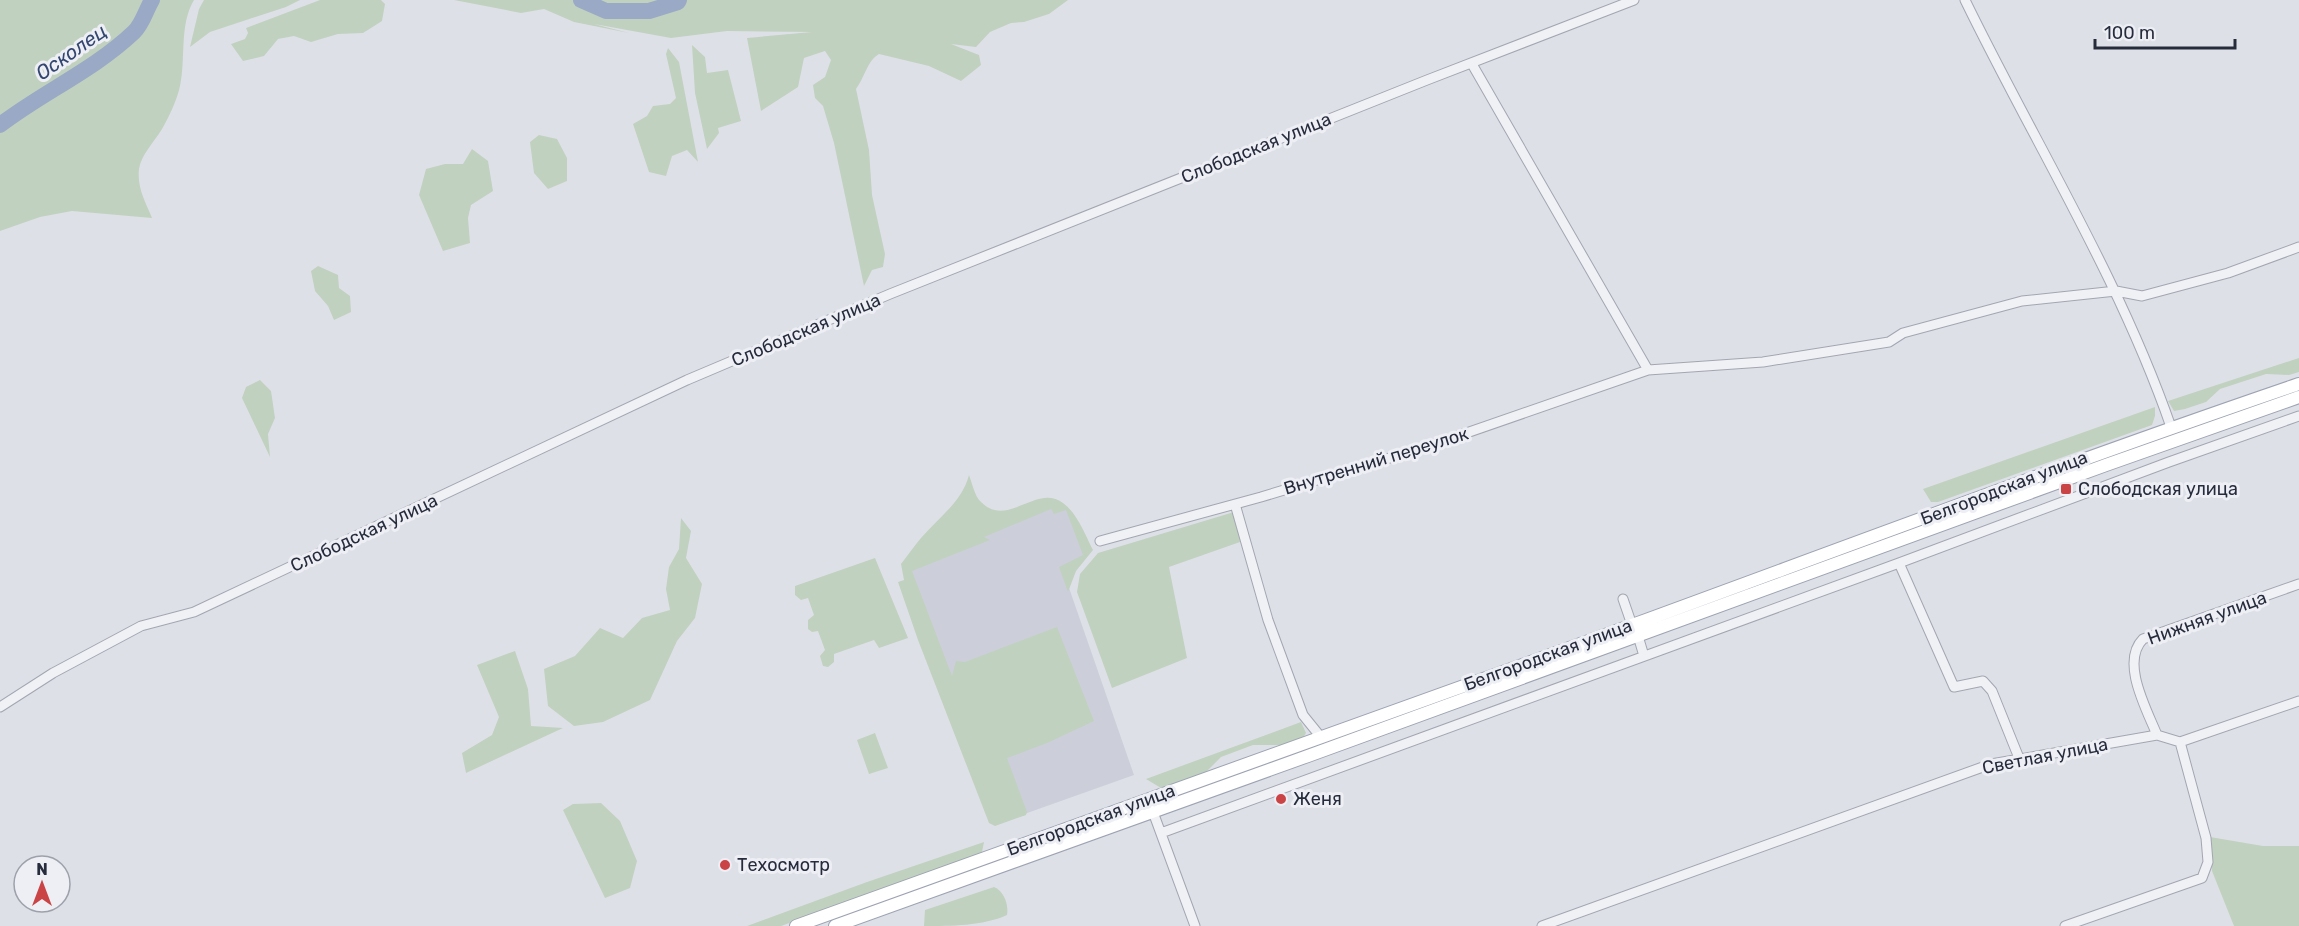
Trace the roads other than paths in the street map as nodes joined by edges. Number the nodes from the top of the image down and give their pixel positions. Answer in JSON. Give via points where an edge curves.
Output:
{"nodes":[{"id":1,"x":1634,"y":0,"type":"edge"},
{"id":2,"x":1965,"y":0,"type":"edge"},
{"id":3,"x":1472,"y":64,"type":"junction"},
{"id":4,"x":2299,"y":247,"type":"edge"},
{"id":5,"x":2116,"y":291,"type":"junction"},
{"id":6,"x":1648,"y":370,"type":"junction"},
{"id":7,"x":2299,"y":384,"type":"edge"},
{"id":8,"x":2299,"y":397,"type":"edge"},
{"id":9,"x":2299,"y":416,"type":"edge"},
{"id":10,"x":2171,"y":427,"type":"junction"},
{"id":11,"x":2162,"y":445,"type":"junction"},
{"id":12,"x":2169,"y":462,"type":"junction"},
{"id":13,"x":1235,"y":504,"type":"junction"},
{"id":14,"x":1100,"y":541,"type":"dead end"},
{"id":15,"x":1899,"y":563,"type":"junction"},
{"id":16,"x":2299,"y":584,"type":"edge"},
{"id":17,"x":1623,"y":599,"type":"dead end"},
{"id":18,"x":1635,"y":631,"type":"junction"},
{"id":19,"x":1644,"y":656,"type":"junction"},
{"id":20,"x":2299,"y":701,"type":"edge"},
{"id":21,"x":0,"y":708,"type":"edge"},
{"id":22,"x":2157,"y":735,"type":"junction"},
{"id":23,"x":1320,"y":736,"type":"junction"},
{"id":24,"x":2180,"y":742,"type":"junction"},
{"id":25,"x":2019,"y":758,"type":"junction"},
{"id":26,"x":1153,"y":812,"type":"junction"},
{"id":27,"x":1161,"y":832,"type":"junction"},
{"id":28,"x":796,"y":926,"type":"edge"},
{"id":29,"x":835,"y":926,"type":"edge"},
{"id":30,"x":1195,"y":926,"type":"edge"},
{"id":31,"x":1542,"y":926,"type":"edge"},
{"id":32,"x":2065,"y":926,"type":"edge"}],
"edges":[{"from":1,"to":3,"type":"street","name":"Слободская улица"},
{"from":2,"to":5,"type":"street"},
{"from":3,"to":6,"type":"street"},
{"from":3,"to":21,"type":"street","name":"Слободская улица","via":[[912,285],[687,380],[194,612],[141,626],[53,673]]},
{"from":4,"to":5,"type":"street","via":[[2228,273],[2142,296]]},
{"from":5,"to":6,"type":"street","name":"Внутренний переулок","via":[[2022,301],[1903,333],[1889,342],[1762,362]]},
{"from":5,"to":10,"type":"street"},
{"from":6,"to":13,"type":"street","name":"Внутренний переулок","via":[[1426,447]]},
{"from":7,"to":10,"type":"main road","name":"Белгородская улица"},
{"from":8,"to":11,"type":"main road","name":"Белгородская улица"},
{"from":9,"to":12,"type":"street"},
{"from":10,"to":18,"type":"main road","name":"Белгородская улица"},
{"from":11,"to":12,"type":"street"},
{"from":11,"to":18,"type":"main road","name":"Белгородская улица"},
{"from":12,"to":15,"type":"street"},
{"from":13,"to":14,"type":"street","name":"Внутренний переулок"},
{"from":13,"to":23,"type":"street","via":[[1287,673],[1303,715]]},
{"from":15,"to":19,"type":"street"},
{"from":15,"to":25,"type":"street","via":[[1954,687],[1983,681],[1992,691]]},
{"from":16,"to":22,"type":"street","name":"Нижняя улица","via":[[2143,639],[2136,646],[2133,656],[2139,693]]},
{"from":17,"to":18,"type":"street"},
{"from":18,"to":19,"type":"street"},
{"from":18,"to":23,"type":"main road","name":"Белгородская улица"},
{"from":18,"to":26,"type":"main road","name":"Белгородская улица"},
{"from":19,"to":27,"type":"street"},
{"from":20,"to":24,"type":"street"},
{"from":22,"to":24,"type":"street","name":"Светлая улица"},
{"from":22,"to":25,"type":"street","name":"Светлая улица"},
{"from":23,"to":28,"type":"main road","name":"Белгородская улица"},
{"from":24,"to":32,"type":"street","via":[[2206,838],[2208,862],[2202,878]]},
{"from":25,"to":31,"type":"street","name":"Светлая улица","via":[[1991,764]]},
{"from":26,"to":27,"type":"street"},
{"from":26,"to":29,"type":"main road","name":"Белгородская улица"},
{"from":27,"to":30,"type":"street"}]}
